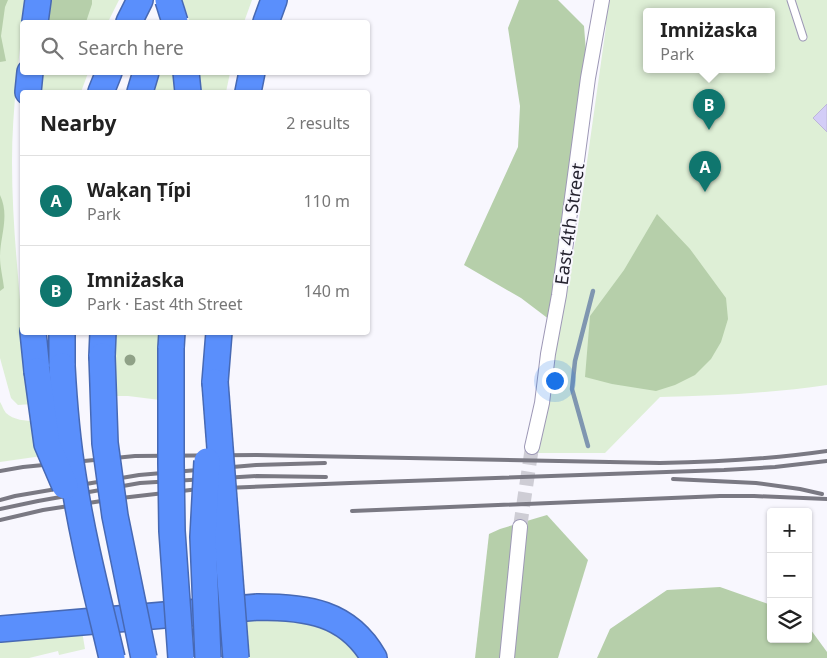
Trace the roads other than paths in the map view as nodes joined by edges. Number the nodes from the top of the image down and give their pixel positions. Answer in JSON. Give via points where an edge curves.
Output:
{"nodes":[{"id":1,"x":38,"y":0,"type":"edge"},
{"id":2,"x":140,"y":0,"type":"edge"},
{"id":3,"x":168,"y":0,"type":"edge"},
{"id":4,"x":173,"y":0,"type":"edge"},
{"id":5,"x":274,"y":0,"type":"edge"},
{"id":6,"x":602,"y":0,"type":"edge"},
{"id":7,"x":790,"y":0,"type":"edge"},
{"id":8,"x":35,"y":20,"type":"edge"},
{"id":9,"x":130,"y":20,"type":"edge"},
{"id":10,"x":165,"y":20,"type":"edge"},
{"id":11,"x":175,"y":20,"type":"edge"},
{"id":12,"x":267,"y":20,"type":"edge"},
{"id":13,"x":803,"y":37,"type":"dead end"},
{"id":14,"x":30,"y":75,"type":"edge"},
{"id":15,"x":108,"y":75,"type":"edge"},
{"id":16,"x":145,"y":75,"type":"edge"},
{"id":17,"x":186,"y":75,"type":"edge"},
{"id":18,"x":251,"y":75,"type":"edge"},
{"id":19,"x":28,"y":90,"type":"edge"},
{"id":20,"x":102,"y":90,"type":"edge"},
{"id":21,"x":141,"y":90,"type":"edge"},
{"id":22,"x":188,"y":90,"type":"edge"},
{"id":23,"x":248,"y":90,"type":"edge"},
{"id":24,"x":33,"y":335,"type":"edge"},
{"id":25,"x":62,"y":335,"type":"edge"},
{"id":26,"x":171,"y":340,"type":"edge"},
{"id":27,"x":218,"y":340,"type":"edge"},
{"id":28,"x":103,"y":344,"type":"edge"},
{"id":29,"x":214,"y":382,"type":"junction"},
{"id":30,"x":532,"y":447,"type":"tunnel mouth"},
{"id":31,"x":520,"y":527,"type":"tunnel mouth"},
{"id":32,"x":83,"y":530,"type":"junction"},
{"id":33,"x":0,"y":629,"type":"edge"},
{"id":34,"x":112,"y":658,"type":"edge"},
{"id":35,"x":144,"y":658,"type":"edge"},
{"id":36,"x":181,"y":658,"type":"edge"},
{"id":37,"x":208,"y":658,"type":"edge"},
{"id":38,"x":236,"y":658,"type":"edge"},
{"id":39,"x":374,"y":658,"type":"edge"},
{"id":40,"x":507,"y":658,"type":"edge"}],
"edges":[{"from":1,"to":8,"type":"highway"},
{"from":2,"to":9,"type":"highway"},
{"from":3,"to":11,"type":"highway","bridge":true},
{"from":4,"to":10,"type":"highway"},
{"from":5,"to":12,"type":"highway"},
{"from":6,"to":30,"type":"street","name":"East 4th Street","via":[[588,78],[560,295]]},
{"from":7,"to":13,"type":"lane"},
{"from":14,"to":19,"type":"highway"},
{"from":15,"to":20,"type":"highway"},
{"from":16,"to":21,"type":"highway"},
{"from":17,"to":22,"type":"highway"},
{"from":18,"to":23,"type":"highway"},
{"from":24,"to":32,"type":"highway","bridge":true,"via":[[48,444]]},
{"from":25,"to":32,"type":"highway","bridge":true,"via":[[64,409]]},
{"from":26,"to":36,"type":"highway","bridge":true,"via":[[172,531]]},
{"from":27,"to":29,"type":"highway"},
{"from":28,"to":35,"type":"highway","bridge":true,"via":[[105,443],[114,516]]},
{"from":29,"to":37,"type":"highway","bridge":true,"via":[[203,537]]},
{"from":29,"to":38,"type":"highway","bridge":true},
{"from":31,"to":40,"type":"street"},
{"from":32,"to":34,"type":"highway","bridge":true},
{"from":33,"to":39,"type":"highway","via":[[289,607],[338,621],[360,638]]}]}
